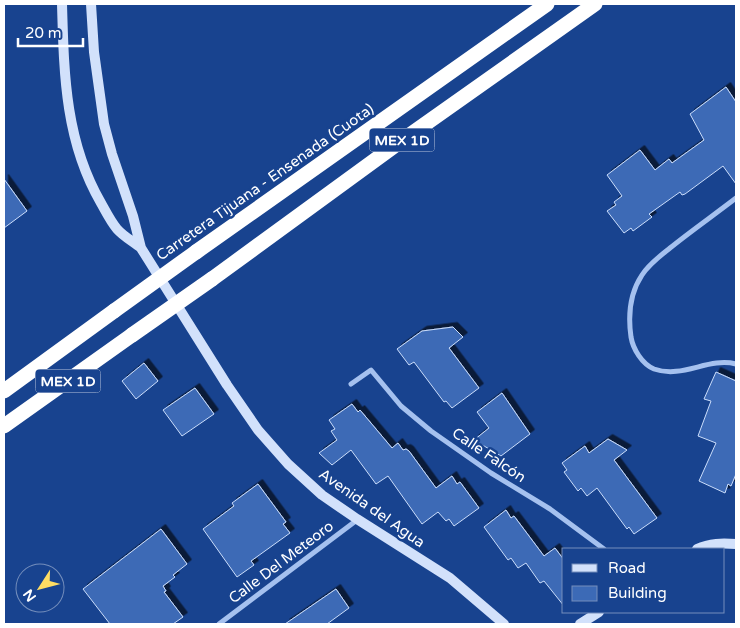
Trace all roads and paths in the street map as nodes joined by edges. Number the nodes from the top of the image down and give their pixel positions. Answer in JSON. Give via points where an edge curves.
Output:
{"nodes":[{"id":1,"x":62,"y":4,"type":"edge"},
{"id":2,"x":91,"y":4,"type":"edge"},
{"id":3,"x":547,"y":4,"type":"edge"},
{"id":4,"x":595,"y":4,"type":"edge"},
{"id":5,"x":736,"y":198,"type":"edge"},
{"id":6,"x":141,"y":248,"type":"junction"},
{"id":7,"x":736,"y":364,"type":"edge"},
{"id":8,"x":351,"y":384,"type":"dead end"},
{"id":9,"x":4,"y":391,"type":"edge"},
{"id":10,"x":4,"y":426,"type":"edge"},
{"id":11,"x":357,"y":519,"type":"junction"},
{"id":12,"x":736,"y":544,"type":"edge"},
{"id":13,"x":603,"y":548,"type":"edge"},
{"id":14,"x":699,"y":548,"type":"edge"},
{"id":15,"x":597,"y":613,"type":"edge"},
{"id":16,"x":219,"y":624,"type":"edge"},
{"id":17,"x":504,"y":624,"type":"edge"},
{"id":18,"x":580,"y":624,"type":"edge"}],
"edges":[{"from":1,"to":6,"type":"main road","name":"Avenida del Agua","via":[[64,72],[79,154],[88,181],[117,229]]},
{"from":2,"to":6,"type":"main road","name":"Avenida del Agua","via":[[104,124]]},
{"from":3,"to":9,"type":"highway","name":"Carretera Tijuana - Ensenada (Cuota)","number":"MEX 1D","bridge":true},
{"from":4,"to":10,"type":"highway","number":"MEX 1D","bridge":true},
{"from":5,"to":7,"type":"street","via":[[681,239],[642,275],[633,294],[628,318],[632,342],[641,360],[654,368],[673,372],[714,363]]},
{"from":6,"to":11,"type":"main road","name":"Avenida del Agua","via":[[258,430],[322,495]]},
{"from":8,"to":13,"type":"street","name":"Calle Falcón","via":[[371,370],[401,406],[431,431],[550,509]]},
{"from":11,"to":16,"type":"street","name":"Calle Del Meteoro"},
{"from":11,"to":17,"type":"main road","name":"Avenida del Agua","via":[[450,578]]},
{"from":12,"to":14,"type":"main road","via":[[721,543]]},
{"from":15,"to":18,"type":"main road"}]}
